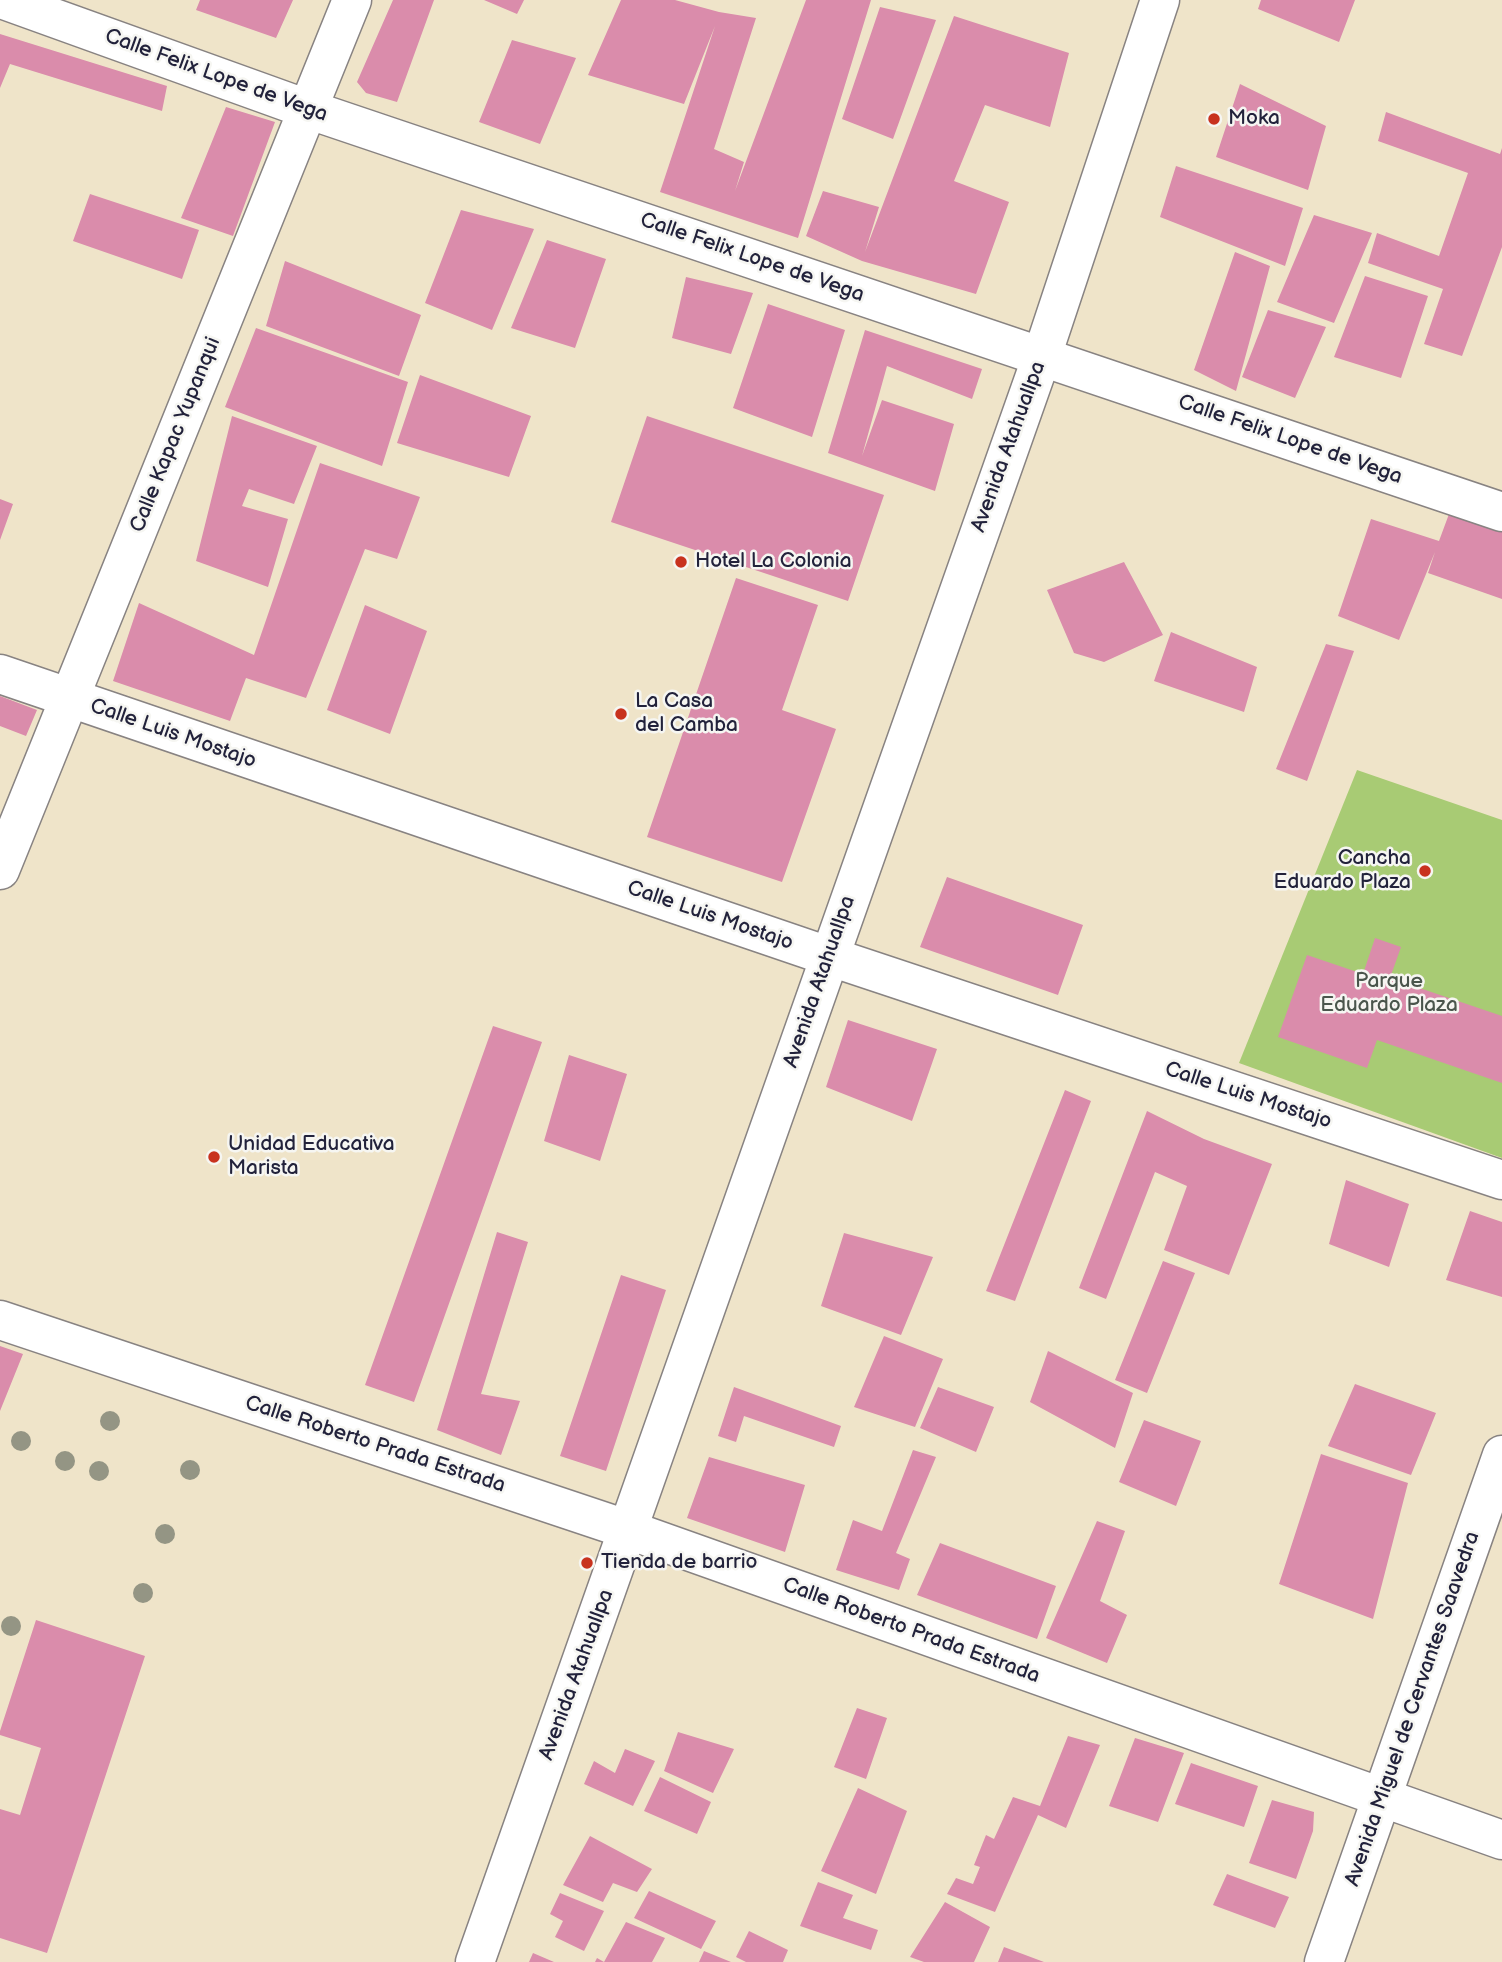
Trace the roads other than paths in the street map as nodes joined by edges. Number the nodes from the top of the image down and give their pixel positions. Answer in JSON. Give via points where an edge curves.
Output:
{"nodes":[{"id":1,"x":4,"y":0,"type":"edge"},
{"id":2,"x":352,"y":0,"type":"edge"},
{"id":3,"x":1160,"y":0,"type":"edge"},
{"id":4,"x":307,"y":109,"type":"junction"},
{"id":5,"x":1042,"y":356,"type":"junction"},
{"id":6,"x":1502,"y":512,"type":"edge"},
{"id":7,"x":0,"y":674,"type":"edge"},
{"id":8,"x":69,"y":699,"type":"junction"},
{"id":9,"x":0,"y":870,"type":"edge"},
{"id":10,"x":828,"y":956,"type":"junction"},
{"id":11,"x":1502,"y":1180,"type":"edge"},
{"id":12,"x":0,"y":1320,"type":"edge"},
{"id":13,"x":1502,"y":1455,"type":"edge"},
{"id":14,"x":629,"y":1530,"type":"junction"},
{"id":15,"x":1383,"y":1799,"type":"junction"},
{"id":16,"x":1502,"y":1840,"type":"edge"},
{"id":17,"x":475,"y":1962,"type":"edge"},
{"id":18,"x":1324,"y":1962,"type":"edge"}],
"edges":[{"from":1,"to":4,"type":"street","name":"Calle Felix Lope de Vega"},
{"from":2,"to":4,"type":"street","name":"Calle Kapac Yupanqui"},
{"from":3,"to":5,"type":"street","name":"Avenida Atahuallpa"},
{"from":4,"to":5,"type":"street","name":"Calle Felix Lope de Vega"},
{"from":4,"to":8,"type":"street","name":"Calle Kapac Yupanqui"},
{"from":5,"to":6,"type":"street","name":"Calle Felix Lope de Vega"},
{"from":5,"to":10,"type":"street","name":"Avenida Atahuallpa"},
{"from":7,"to":8,"type":"street","name":"Calle Luis Mostajo"},
{"from":8,"to":9,"type":"street","name":"Calle Kapac Yupanqui"},
{"from":8,"to":10,"type":"street","name":"Calle Luis Mostajo"},
{"from":10,"to":11,"type":"street","name":"Calle Luis Mostajo"},
{"from":10,"to":14,"type":"street","name":"Avenida Atahuallpa"},
{"from":12,"to":14,"type":"street","name":"Calle Roberto Prada Estrada"},
{"from":13,"to":15,"type":"street","name":"Avenida Miguel de Cervantes Saavedra"},
{"from":14,"to":15,"type":"street","name":"Calle Roberto Prada Estrada"},
{"from":14,"to":17,"type":"street","name":"Avenida Atahuallpa"},
{"from":15,"to":16,"type":"street","name":"Calle Roberto Prada Estrada"},
{"from":15,"to":18,"type":"street","name":"Avenida Miguel de Cervantes Saavedra"}]}
